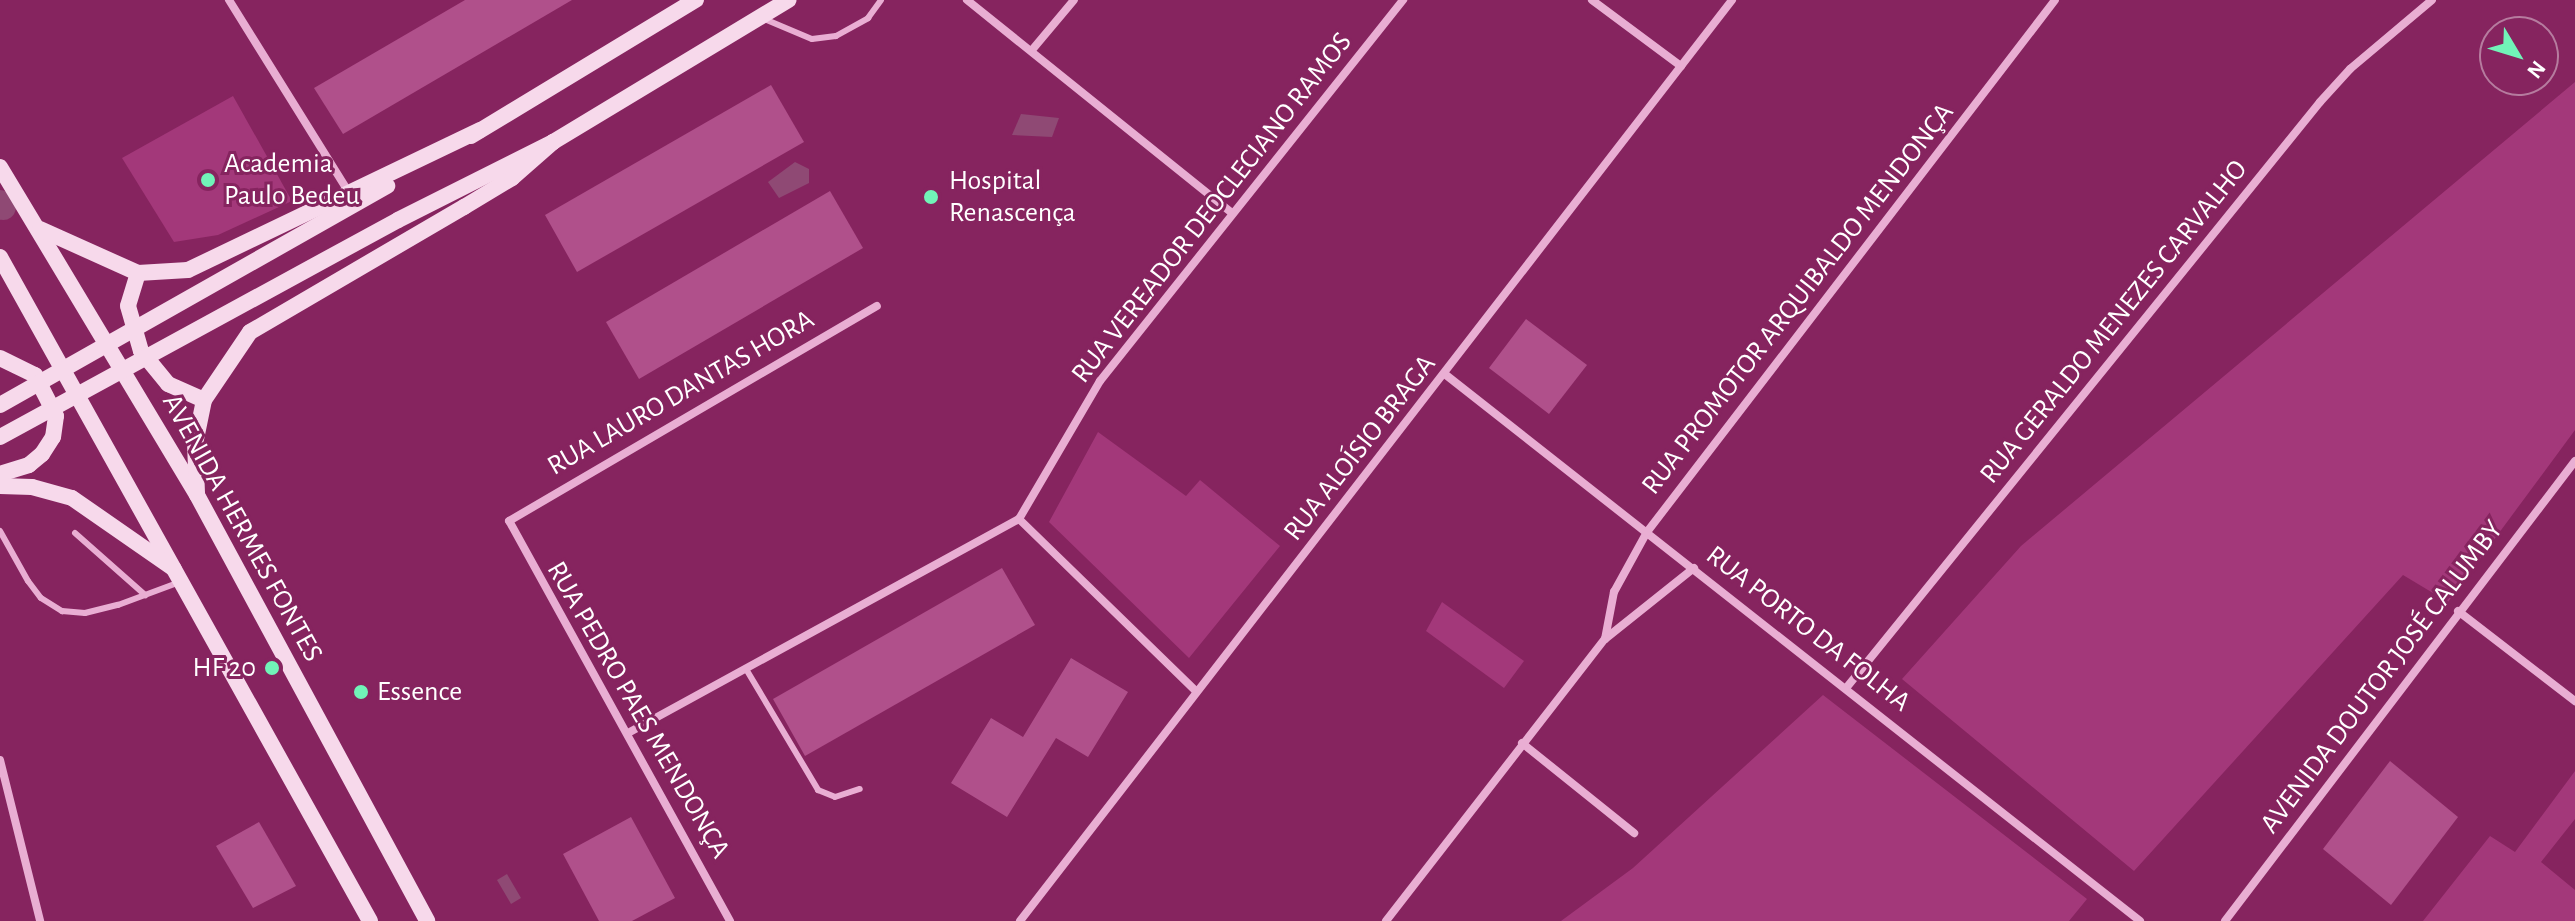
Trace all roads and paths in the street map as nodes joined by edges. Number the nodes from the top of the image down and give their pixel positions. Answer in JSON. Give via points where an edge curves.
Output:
{"nodes":[{"id":1,"x":229,"y":0,"type":"edge"},
{"id":2,"x":696,"y":0,"type":"edge"},
{"id":3,"x":788,"y":0,"type":"edge"},
{"id":4,"x":881,"y":0,"type":"edge"},
{"id":5,"x":967,"y":0,"type":"edge"},
{"id":6,"x":1074,"y":0,"type":"edge"},
{"id":7,"x":1403,"y":0,"type":"edge"},
{"id":8,"x":1592,"y":0,"type":"edge"},
{"id":9,"x":1732,"y":0,"type":"edge"},
{"id":10,"x":2055,"y":0,"type":"edge"},
{"id":11,"x":2432,"y":0,"type":"edge"},
{"id":12,"x":762,"y":18,"type":"junction"},
{"id":13,"x":1032,"y":50,"type":"junction"},
{"id":14,"x":1681,"y":66,"type":"junction"},
{"id":15,"x":480,"y":130,"type":"junction"},
{"id":16,"x":553,"y":142,"type":"junction"},
{"id":17,"x":0,"y":167,"type":"edge"},
{"id":18,"x":350,"y":194,"type":"junction"},
{"id":19,"x":1231,"y":212,"type":"junction"},
{"id":20,"x":40,"y":229,"type":"junction"},
{"id":21,"x":0,"y":257,"type":"edge"},
{"id":22,"x":138,"y":273,"type":"junction"},
{"id":23,"x":877,"y":306,"type":"dead end"},
{"id":24,"x":0,"y":358,"type":"edge"},
{"id":25,"x":1446,"y":375,"type":"junction"},
{"id":26,"x":204,"y":400,"type":"junction"},
{"id":27,"x":0,"y":405,"type":"edge"},
{"id":28,"x":0,"y":437,"type":"edge"},
{"id":29,"x":2575,"y":461,"type":"edge"},
{"id":30,"x":0,"y":474,"type":"edge"},
{"id":31,"x":0,"y":486,"type":"edge"},
{"id":32,"x":197,"y":495,"type":"junction"},
{"id":33,"x":1019,"y":519,"type":"junction"},
{"id":34,"x":509,"y":521,"type":"joint"},
{"id":35,"x":0,"y":531,"type":"edge"},
{"id":36,"x":1647,"y":532,"type":"junction"},
{"id":37,"x":75,"y":533,"type":"dead end"},
{"id":38,"x":1694,"y":568,"type":"junction"},
{"id":39,"x":181,"y":577,"type":"junction"},
{"id":40,"x":145,"y":595,"type":"junction"},
{"id":41,"x":2458,"y":611,"type":"junction"},
{"id":42,"x":1605,"y":639,"type":"junction"},
{"id":43,"x":746,"y":669,"type":"junction"},
{"id":44,"x":1847,"y":687,"type":"junction"},
{"id":45,"x":1195,"y":690,"type":"junction"},
{"id":46,"x":2575,"y":701,"type":"edge"},
{"id":47,"x":628,"y":733,"type":"junction"},
{"id":48,"x":1522,"y":743,"type":"junction"},
{"id":49,"x":0,"y":760,"type":"edge"},
{"id":50,"x":860,"y":789,"type":"dead end"},
{"id":51,"x":1634,"y":833,"type":"dead end"},
{"id":52,"x":40,"y":921,"type":"edge"},
{"id":53,"x":370,"y":921,"type":"edge"},
{"id":54,"x":427,"y":921,"type":"edge"},
{"id":55,"x":730,"y":921,"type":"edge"},
{"id":56,"x":1020,"y":921,"type":"edge"},
{"id":57,"x":1386,"y":921,"type":"edge"},
{"id":58,"x":2140,"y":921,"type":"edge"},
{"id":59,"x":2225,"y":921,"type":"edge"}],
"edges":[{"from":1,"to":18,"type":"street"},
{"from":2,"to":15,"type":"main road"},
{"from":3,"to":12,"type":"main road"},
{"from":4,"to":12,"type":"lane","via":[[868,18],[836,36],[812,39]]},
{"from":5,"to":13,"type":"street"},
{"from":6,"to":13,"type":"street"},
{"from":7,"to":19,"type":"street","name":"RUA VEREADOR DEOCLECIANO RAMOS"},
{"from":8,"to":14,"type":"street"},
{"from":9,"to":14,"type":"street","name":"RUA ALOÍSIO BRAGA"},
{"from":10,"to":36,"type":"street","name":"RUA PROMOTOR ARQUIBALDO MENDONÇA"},
{"from":11,"to":44,"type":"street","name":"RUA GERALDO MENEZES CARVALHO","via":[[2350,69],[2320,102]]},
{"from":12,"to":16,"type":"main road"},
{"from":13,"to":19,"type":"street"},
{"from":14,"to":25,"type":"street","name":"RUA ALOÍSIO BRAGA"},
{"from":15,"to":18,"type":"main road"},
{"from":15,"to":27,"type":"main road","bridge":true},
{"from":16,"to":26,"type":"main road","via":[[488,193],[250,332]]},
{"from":16,"to":28,"type":"main road","bridge":true,"via":[[398,220]]},
{"from":17,"to":20,"type":"main road","name":"AVENIDA HERMES FONTES"},
{"from":18,"to":22,"type":"main road","via":[[216,260],[188,270]]},
{"from":19,"to":33,"type":"street","name":"RUA VEREADOR DEOCLECIANO RAMOS","via":[[1100,381]]},
{"from":20,"to":22,"type":"main road"},
{"from":20,"to":32,"type":"main road","name":"AVENIDA HERMES FONTES"},
{"from":21,"to":39,"type":"main road"},
{"from":22,"to":26,"type":"main road","via":[[128,306],[141,351],[168,384]]},
{"from":23,"to":34,"type":"street","name":"RUA LAURO DANTAS HORA"},
{"from":24,"to":30,"type":"main road","via":[[35,375],[56,416],[53,437],[42,454],[29,465]]},
{"from":25,"to":36,"type":"street","name":"RUA PORTO DA FOLHA"},
{"from":25,"to":45,"type":"street","name":"RUA ALOÍSIO BRAGA"},
{"from":26,"to":32,"type":"main road","via":[[195,444]]},
{"from":29,"to":41,"type":"street","name":"AVENIDA DOUTOR JOSÉ CALUMBY"},
{"from":31,"to":39,"type":"main road","via":[[32,487],[72,498]]},
{"from":32,"to":54,"type":"main road","name":"AVENIDA HERMES FONTES"},
{"from":33,"to":43,"type":"street"},
{"from":33,"to":45,"type":"street"},
{"from":34,"to":47,"type":"street","name":"RUA PEDRO PAES MENDONÇA"},
{"from":35,"to":40,"type":"lane","via":[[28,581],[52,607],[85,613]]},
{"from":36,"to":38,"type":"street","name":"RUA PORTO DA FOLHA"},
{"from":36,"to":42,"type":"street","name":"RUA PROMOTOR ARQUIBALDO MENDONÇA","via":[[1614,592]]},
{"from":37,"to":40,"type":"lane"},
{"from":38,"to":42,"type":"street","name":"RUA PROMOTOR ARQUIBALDO MENDONÇA"},
{"from":38,"to":44,"type":"street","name":"RUA PORTO DA FOLHA"},
{"from":39,"to":40,"type":"lane"},
{"from":39,"to":53,"type":"main road"},
{"from":41,"to":46,"type":"street"},
{"from":41,"to":59,"type":"street","name":"AVENIDA DOUTOR JOSÉ CALUMBY"},
{"from":42,"to":48,"type":"street","name":"RUA PROMOTOR ARQUIBALDO MENDONÇA"},
{"from":43,"to":47,"type":"street"},
{"from":43,"to":50,"type":"lane","via":[[818,790],[835,797]]},
{"from":44,"to":58,"type":"street","name":"RUA PORTO DA FOLHA"},
{"from":45,"to":56,"type":"street","name":"RUA ALOÍSIO BRAGA"},
{"from":47,"to":55,"type":"street","name":"RUA PEDRO PAES MENDONÇA"},
{"from":48,"to":51,"type":"street"},
{"from":48,"to":57,"type":"street","name":"RUA PROMOTOR ARQUIBALDO MENDONÇA"},
{"from":49,"to":52,"type":"street"}]}
